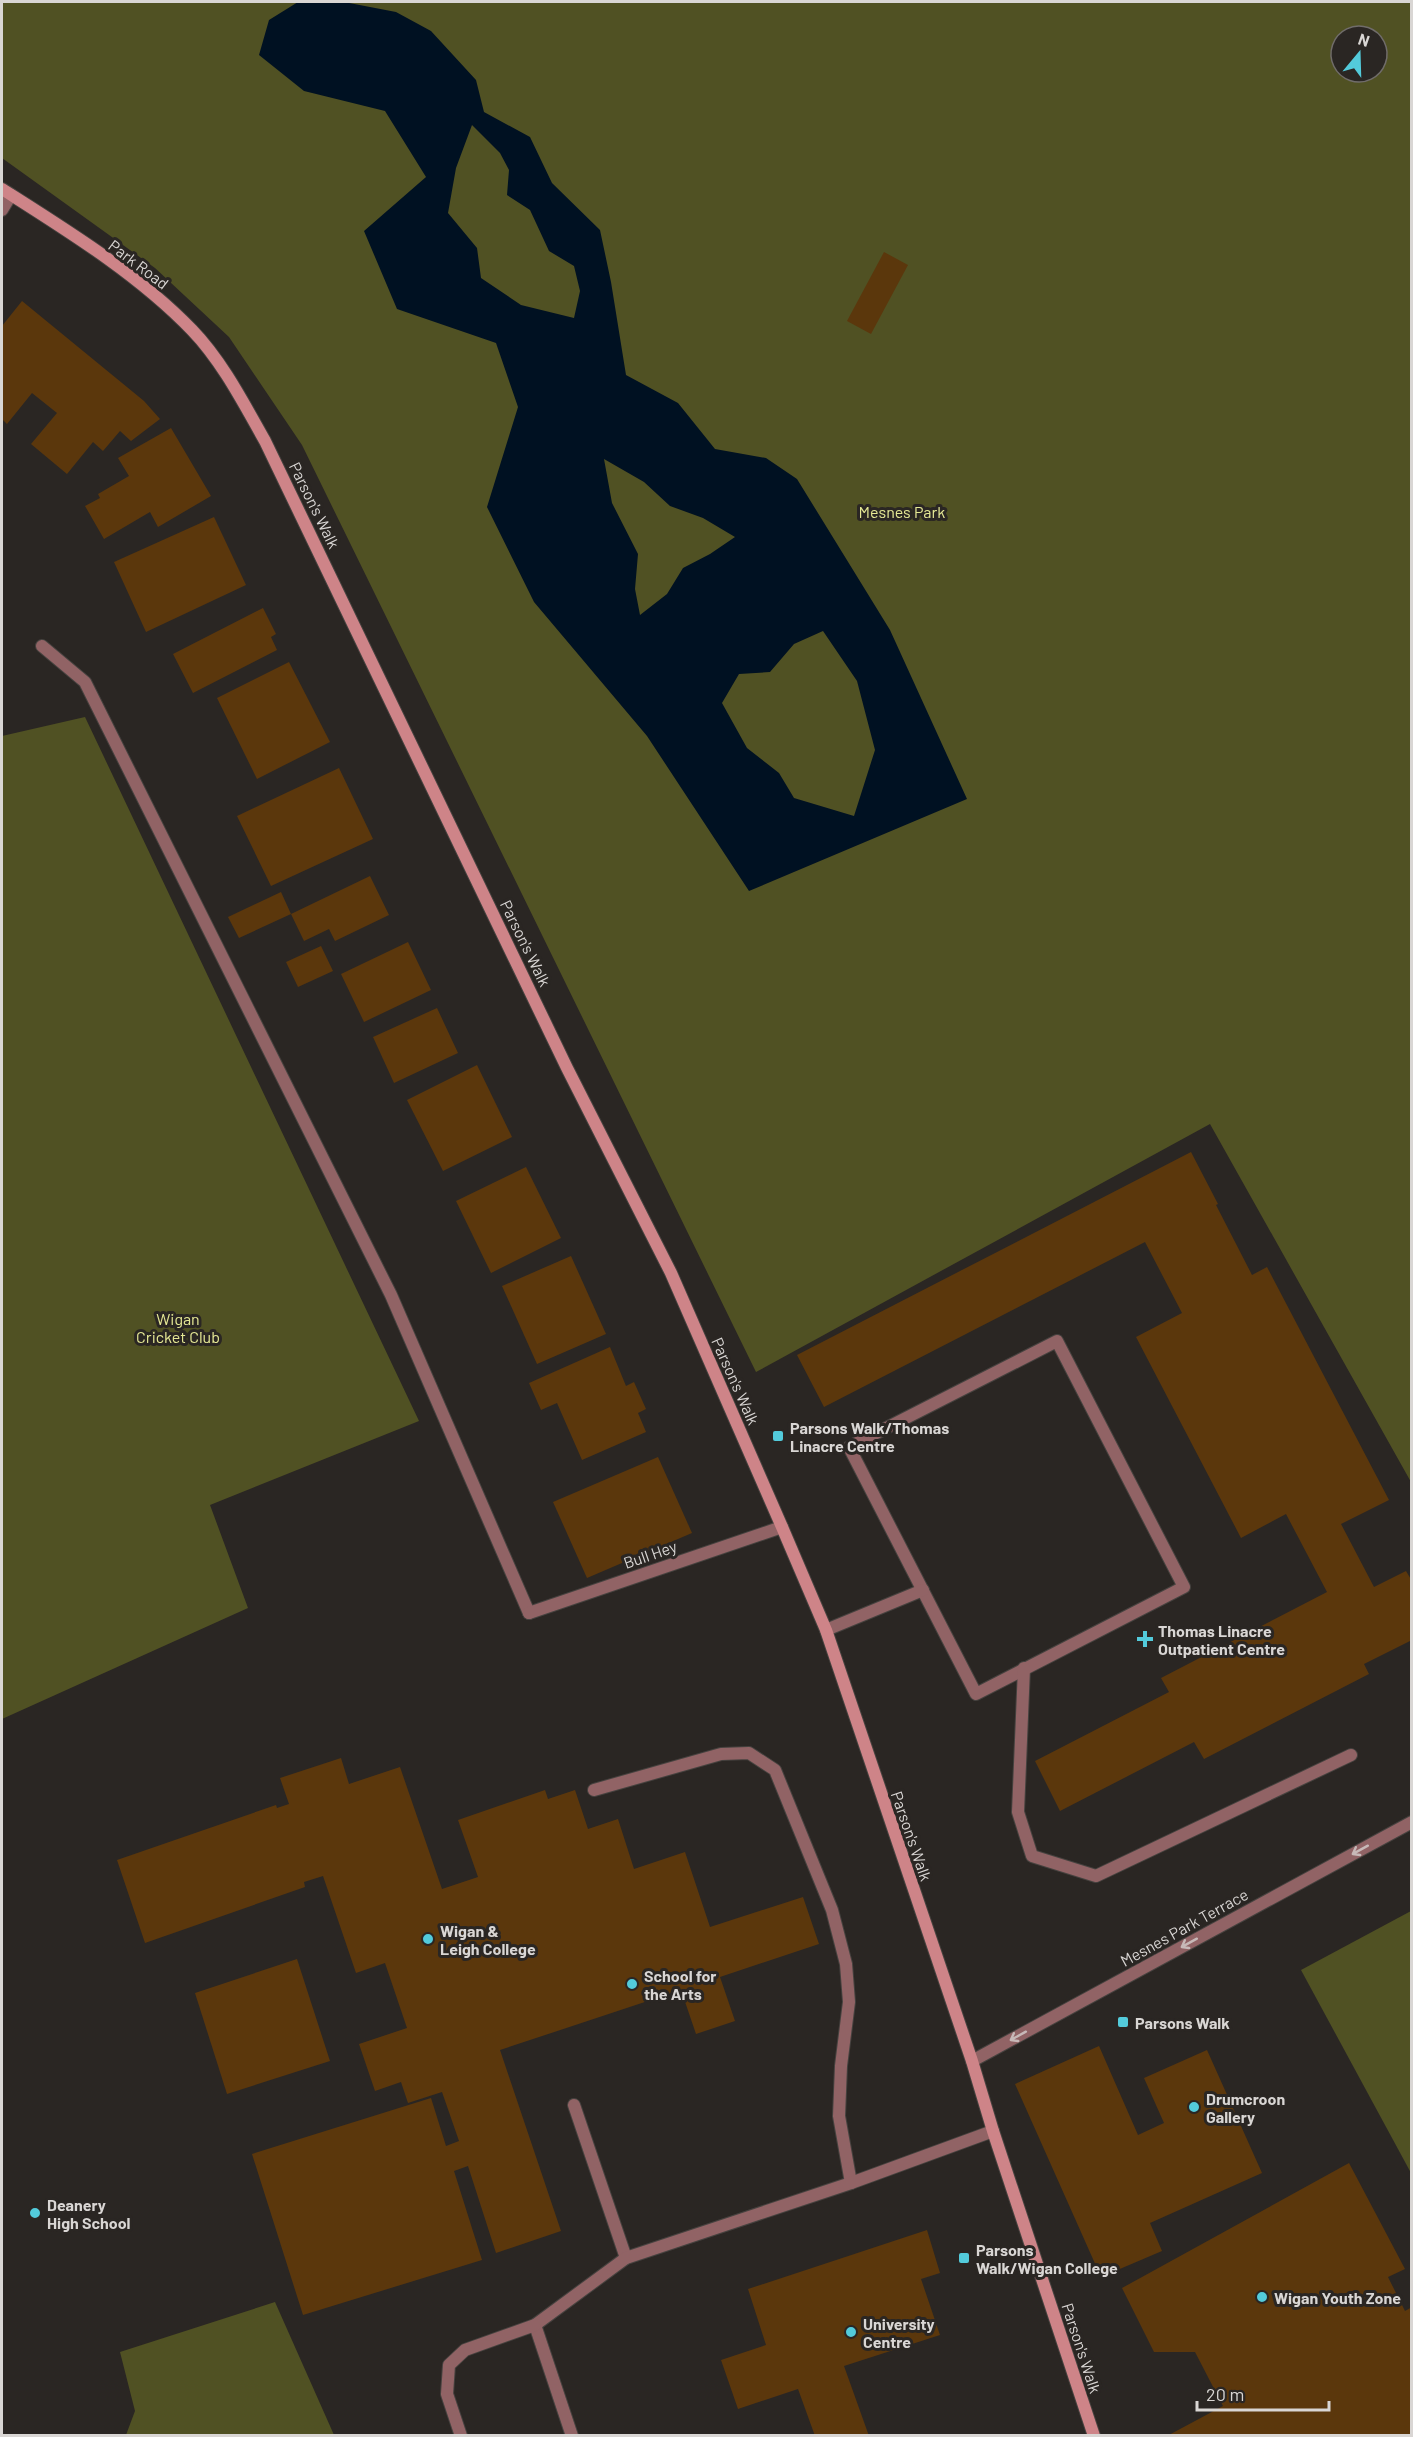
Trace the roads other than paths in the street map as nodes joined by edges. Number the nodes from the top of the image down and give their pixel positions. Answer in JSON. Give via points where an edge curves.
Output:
{"nodes":[{"id":1,"x":6,"y":192,"type":"edge"},
{"id":2,"x":2,"y":210,"type":"edge"},
{"id":3,"x":235,"y":388,"type":"joint"},
{"id":4,"x":42,"y":646,"type":"dead end"},
{"id":5,"x":782,"y":1527,"type":"junction"},
{"id":6,"x":923,"y":1590,"type":"junction"},
{"id":7,"x":826,"y":1630,"type":"junction"},
{"id":8,"x":1024,"y":1668,"type":"junction"},
{"id":9,"x":1351,"y":1755,"type":"dead end"},
{"id":10,"x":594,"y":1790,"type":"dead end"},
{"id":11,"x":1412,"y":1821,"type":"edge"},
{"id":12,"x":972,"y":2061,"type":"junction"},
{"id":13,"x":574,"y":2105,"type":"dead end"},
{"id":14,"x":993,"y":2131,"type":"junction"},
{"id":15,"x":851,"y":2183,"type":"junction"},
{"id":16,"x":626,"y":2258,"type":"junction"},
{"id":17,"x":535,"y":2325,"type":"junction"},
{"id":18,"x":461,"y":2436,"type":"edge"},
{"id":19,"x":572,"y":2436,"type":"edge"},
{"id":20,"x":1094,"y":2436,"type":"edge"}],
"edges":[{"from":1,"to":2,"type":"street"},
{"from":1,"to":3,"type":"main road","name":"Park Road","via":[[154,294],[194,332]]},
{"from":3,"to":5,"type":"main road","name":"Parson's Walk","via":[[265,441],[670,1273]]},
{"from":4,"to":5,"type":"street","name":"Bull Hey","via":[[85,682],[392,1295],[529,1613]]},
{"from":5,"to":7,"type":"main road","name":"Parson's Walk"},
{"from":6,"to":7,"type":"street"},
{"from":6,"to":8,"type":"street","via":[[976,1694]]},
{"from":6,"to":8,"type":"street","via":[[849,1447],[1057,1341],[1184,1587]]},
{"from":7,"to":12,"type":"main road","name":"Parson's Walk"},
{"from":8,"to":9,"type":"street","via":[[1018,1812],[1032,1856],[1096,1876]]},
{"from":10,"to":15,"type":"street","via":[[721,1754],[749,1753],[775,1770],[832,1910],[846,1964],[849,2002],[839,2116]]},
{"from":11,"to":12,"type":"street","name":"Mesnes Park Terrace","one_way":true},
{"from":12,"to":14,"type":"main road","name":"Parson's Walk"},
{"from":13,"to":16,"type":"street"},
{"from":14,"to":15,"type":"street"},
{"from":14,"to":20,"type":"main road","name":"Parson's Walk"},
{"from":15,"to":16,"type":"street"},
{"from":16,"to":17,"type":"street"},
{"from":17,"to":18,"type":"street","via":[[465,2350],[448,2365],[447,2394]]},
{"from":17,"to":19,"type":"street"}]}
